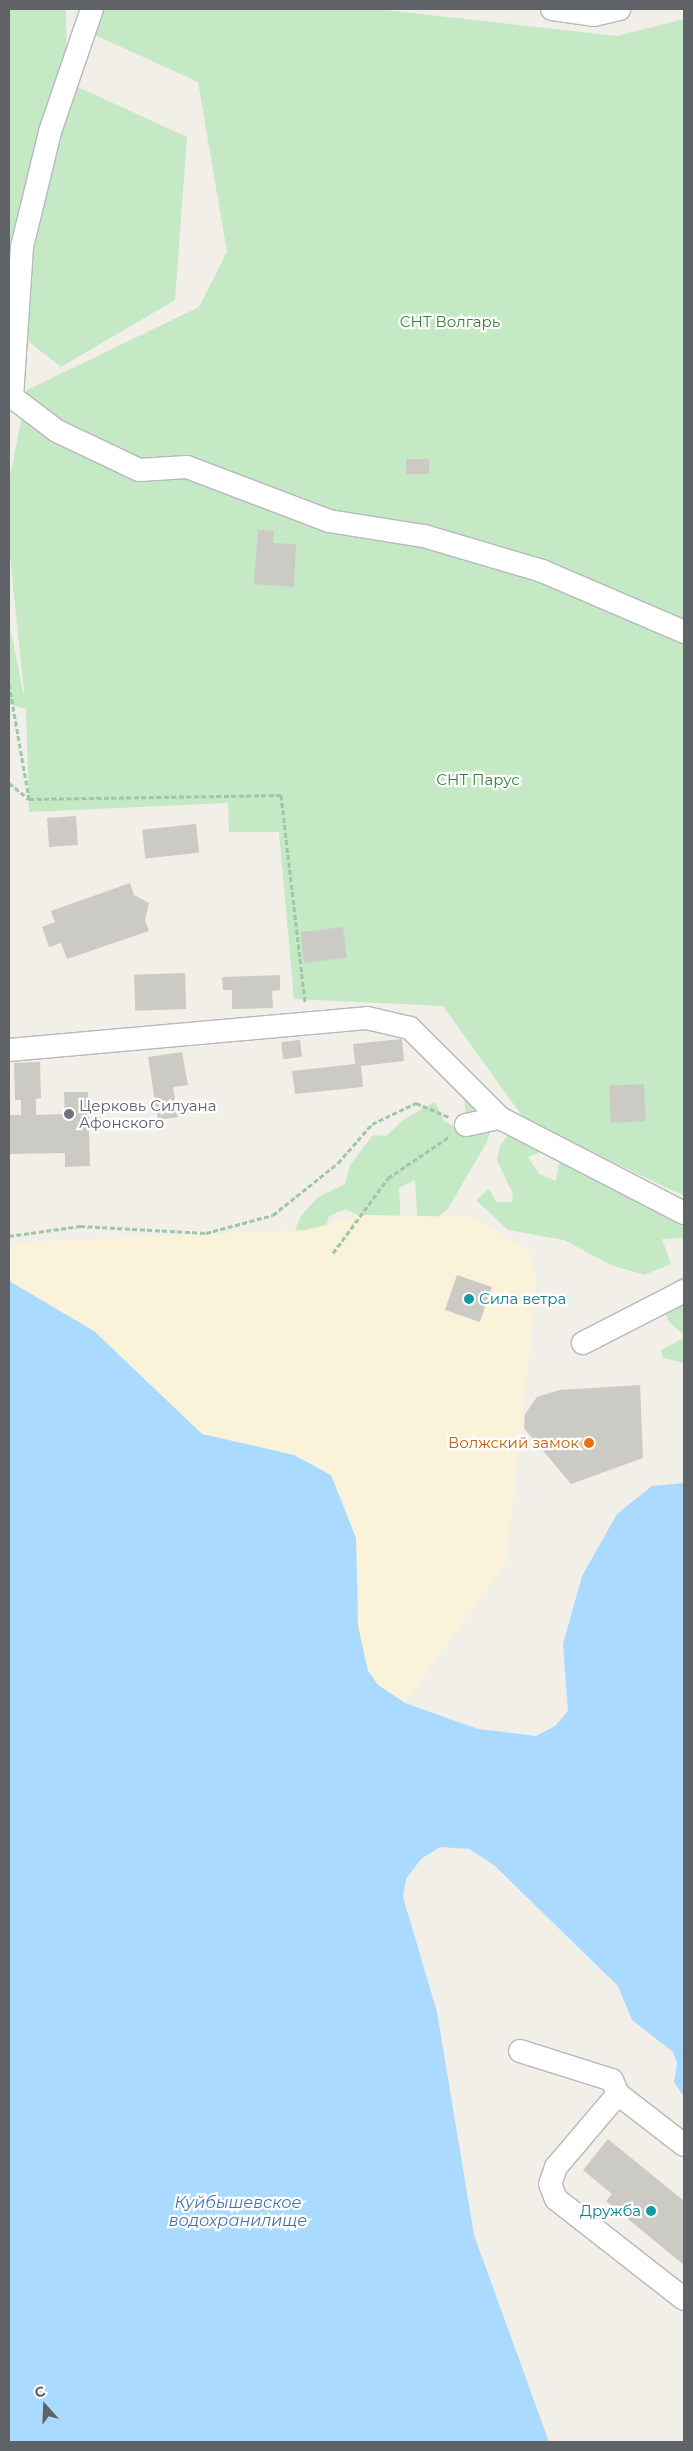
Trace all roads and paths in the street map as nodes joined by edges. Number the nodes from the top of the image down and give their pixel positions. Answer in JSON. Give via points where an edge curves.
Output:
{"nodes":[{"id":1,"x":92,"y":9,"type":"edge"},
{"id":2,"x":552,"y":9,"type":"edge"},
{"id":3,"x":618,"y":9,"type":"edge"},
{"id":4,"x":684,"y":632,"type":"edge"},
{"id":5,"x":9,"y":684,"type":"edge"},
{"id":6,"x":9,"y":782,"type":"edge"},
{"id":7,"x":29,"y":799,"type":"junction"},
{"id":8,"x":307,"y":1026,"type":"junction"},
{"id":9,"x":9,"y":1050,"type":"edge"},
{"id":10,"x":500,"y":1118,"type":"junction"},
{"id":11,"x":466,"y":1125,"type":"junction"},
{"id":12,"x":684,"y":1213,"type":"edge"},
{"id":13,"x":9,"y":1236,"type":"edge"},
{"id":14,"x":334,"y":1253,"type":"dead end"},
{"id":15,"x":684,"y":1291,"type":"edge"},
{"id":16,"x":583,"y":1343,"type":"dead end"},
{"id":17,"x":520,"y":2051,"type":"dead end"},
{"id":18,"x":618,"y":2094,"type":"junction"},
{"id":19,"x":684,"y":2145,"type":"edge"},
{"id":20,"x":684,"y":2299,"type":"edge"}],
"edges":[{"from":1,"to":4,"type":"street","via":[[50,132],[22,247],[12,397],[56,431],[139,470],[187,467],[329,521],[433,538],[542,571]]},
{"from":2,"to":3,"type":"street","via":[[594,15]]},
{"from":5,"to":7,"type":"path"},
{"from":6,"to":7,"type":"path"},
{"from":7,"to":8,"type":"path","via":[[281,796]]},
{"from":8,"to":9,"type":"street"},
{"from":8,"to":10,"type":"street","via":[[367,1018],[410,1028]]},
{"from":10,"to":11,"type":"street"},
{"from":10,"to":12,"type":"street"},
{"from":11,"to":13,"type":"path","via":[[416,1103],[372,1124],[338,1163],[273,1215],[206,1233],[80,1226]]},
{"from":11,"to":14,"type":"path","via":[[388,1178]]},
{"from":15,"to":16,"type":"street"},
{"from":17,"to":18,"type":"street","via":[[612,2080]]},
{"from":18,"to":19,"type":"street"},
{"from":18,"to":20,"type":"street","via":[[556,2167],[550,2184],[556,2199]]}]}
